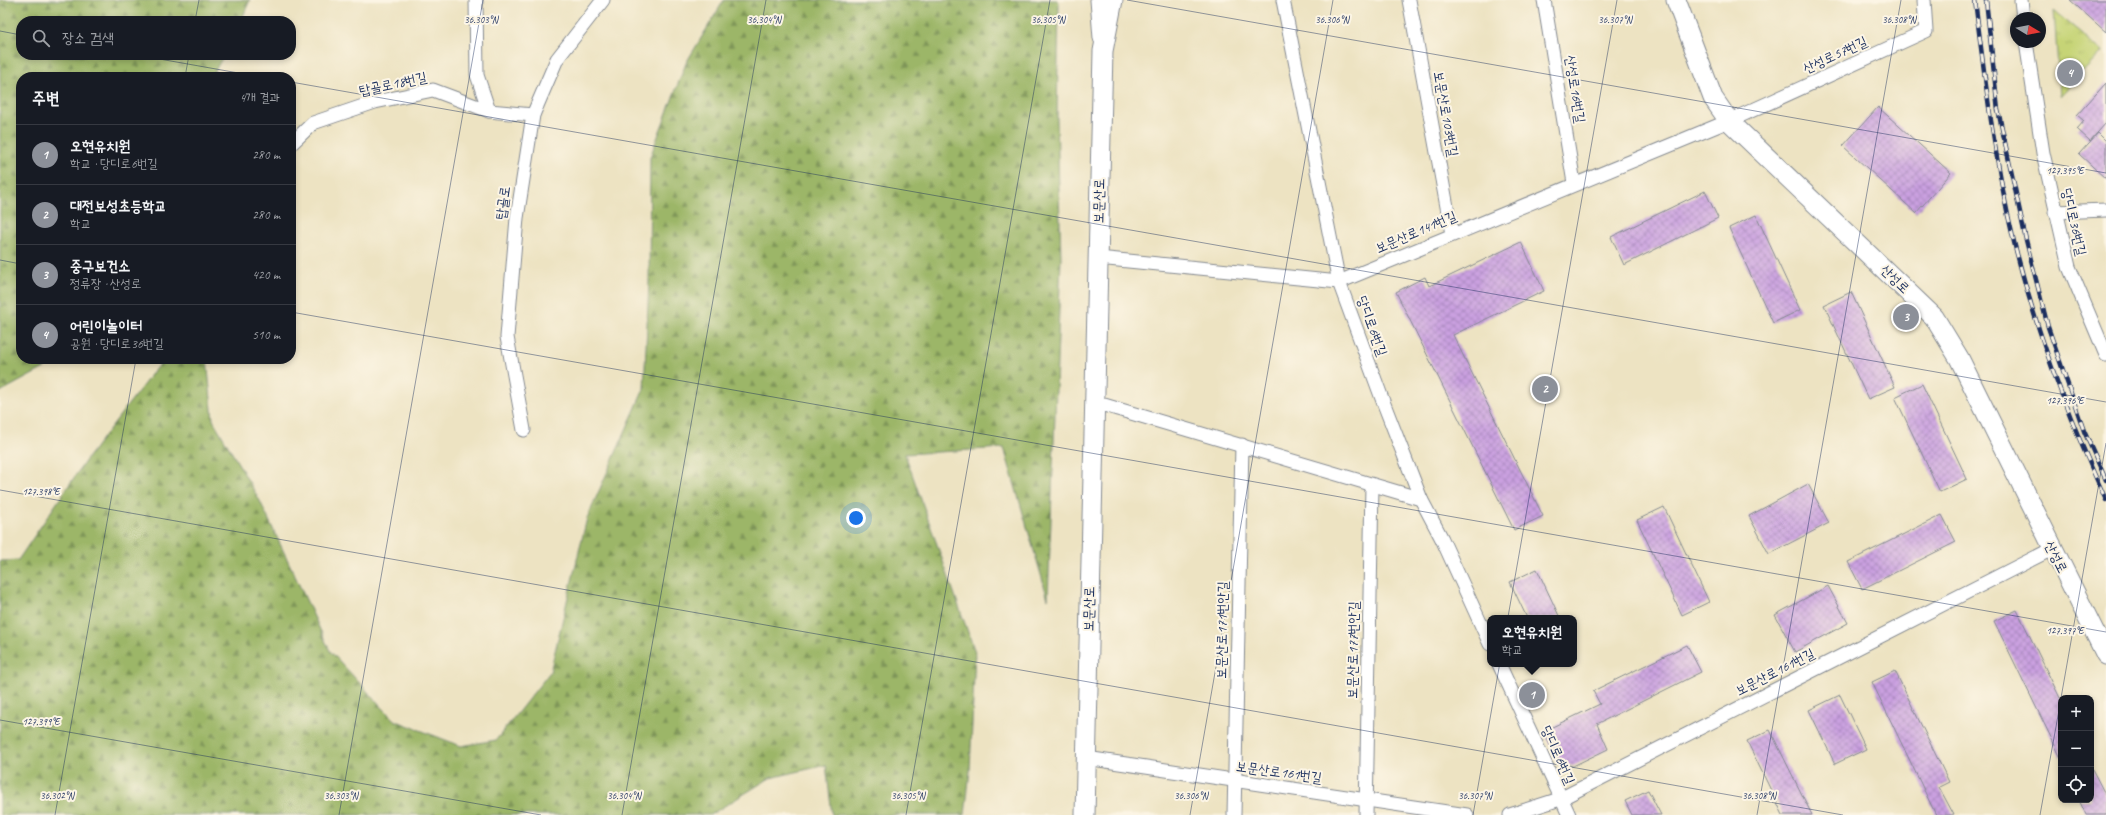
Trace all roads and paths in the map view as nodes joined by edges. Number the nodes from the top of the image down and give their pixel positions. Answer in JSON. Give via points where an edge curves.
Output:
{"nodes":[{"id":1,"x":476,"y":0,"type":"edge"},
{"id":2,"x":603,"y":0,"type":"edge"},
{"id":3,"x":1100,"y":0,"type":"edge"},
{"id":4,"x":1113,"y":0,"type":"edge"},
{"id":5,"x":1283,"y":0,"type":"edge"},
{"id":6,"x":1409,"y":0,"type":"edge"},
{"id":7,"x":1544,"y":0,"type":"edge"},
{"id":8,"x":1676,"y":0,"type":"edge"},
{"id":9,"x":1924,"y":0,"type":"edge"},
{"id":10,"x":2021,"y":0,"type":"edge"},
{"id":11,"x":2022,"y":12,"type":"edge"},
{"id":12,"x":2027,"y":48,"type":"edge"},
{"id":13,"x":1103,"y":51,"type":"junction"},
{"id":14,"x":489,"y":111,"type":"junction"},
{"id":15,"x":533,"y":115,"type":"junction"},
{"id":16,"x":1729,"y":120,"type":"junction"},
{"id":17,"x":296,"y":139,"type":"edge"},
{"id":18,"x":1574,"y":183,"type":"junction"},
{"id":19,"x":2106,"y":210,"type":"edge"},
{"id":20,"x":2055,"y":212,"type":"junction"},
{"id":21,"x":1452,"y":234,"type":"junction"},
{"id":22,"x":1098,"y":258,"type":"junction"},
{"id":23,"x":1339,"y":282,"type":"junction"},
{"id":24,"x":2106,"y":355,"type":"edge"},
{"id":25,"x":1094,"y":402,"type":"junction"},
{"id":26,"x":524,"y":430,"type":"dead end"},
{"id":27,"x":1242,"y":446,"type":"junction"},
{"id":28,"x":1372,"y":485,"type":"junction"},
{"id":29,"x":1421,"y":499,"type":"junction"},
{"id":30,"x":2052,"y":549,"type":"junction"},
{"id":31,"x":1487,"y":637,"type":"edge"},
{"id":32,"x":2106,"y":655,"type":"edge"},
{"id":33,"x":1500,"y":667,"type":"edge"},
{"id":34,"x":1086,"y":758,"type":"junction"},
{"id":35,"x":1234,"y":782,"type":"junction"},
{"id":36,"x":1560,"y":799,"type":"junction"},
{"id":37,"x":1366,"y":800,"type":"junction"},
{"id":38,"x":1085,"y":815,"type":"edge"},
{"id":39,"x":1234,"y":815,"type":"edge"},
{"id":40,"x":1366,"y":815,"type":"edge"},
{"id":41,"x":1467,"y":815,"type":"edge"},
{"id":42,"x":1510,"y":815,"type":"edge"},
{"id":43,"x":1569,"y":815,"type":"edge"}],
"edges":[{"from":1,"to":14,"type":"street","via":[[478,75]]},
{"from":2,"to":15,"type":"street","name":"탑골로","via":[[557,59]]},
{"from":3,"to":13,"type":"street"},
{"from":4,"to":13,"type":"main road","name":"보문산로"},
{"from":5,"to":23,"type":"street","name":"당디로6번길"},
{"from":6,"to":21,"type":"street","name":"보문산로103번길"},
{"from":7,"to":18,"type":"street","name":"산성로16번길"},
{"from":8,"to":16,"type":"main road","name":"산성로","via":[[1714,98]]},
{"from":9,"to":16,"type":"street","name":"산성로57번길","via":[[1926,31]]},
{"from":10,"to":11,"type":"street"},
{"from":12,"to":20,"type":"street","name":"당디로36번길"},
{"from":13,"to":22,"type":"main road","name":"보문산로"},
{"from":14,"to":15,"type":"street","name":"탑골로18번길"},
{"from":14,"to":17,"type":"street","name":"탑골로18번길","via":[[433,90],[375,102],[313,123]]},
{"from":15,"to":26,"type":"street","name":"탑골로","via":[[517,218],[507,337]]},
{"from":16,"to":18,"type":"street","name":"보문산로141번길"},
{"from":16,"to":30,"type":"main road","name":"산성로","via":[[1934,317],[1959,358]]},
{"from":18,"to":21,"type":"street","name":"보문산로141번길"},
{"from":19,"to":20,"type":"street"},
{"from":20,"to":24,"type":"street","name":"당디로36번길","via":[[2069,267]]},
{"from":21,"to":23,"type":"street","name":"보문산로141번길"},
{"from":22,"to":23,"type":"street","name":"보문산로141번길"},
{"from":22,"to":25,"type":"main road","name":"보문산로"},
{"from":23,"to":29,"type":"street","name":"당디로6번길"},
{"from":25,"to":27,"type":"street"},
{"from":25,"to":34,"type":"main road","name":"보문산로"},
{"from":27,"to":28,"type":"street"},
{"from":27,"to":35,"type":"street","name":"보문산로171번안길"},
{"from":28,"to":29,"type":"street"},
{"from":28,"to":37,"type":"street","name":"보문산로177번안길"},
{"from":29,"to":31,"type":"street","name":"당디로6번길"},
{"from":30,"to":32,"type":"main road","name":"산성로"},
{"from":30,"to":36,"type":"street","name":"보문산로161번길"},
{"from":33,"to":36,"type":"street","name":"당디로6번길"},
{"from":34,"to":35,"type":"street","name":"보문산로161번길"},
{"from":34,"to":38,"type":"main road","name":"보문산로"},
{"from":35,"to":37,"type":"street","name":"보문산로161번길"},
{"from":35,"to":39,"type":"street","name":"보문산로171번안길"},
{"from":36,"to":42,"type":"street","name":"보문산로161번길"},
{"from":36,"to":43,"type":"street","name":"당디로6번길"},
{"from":37,"to":40,"type":"street","name":"보문산로177번안길"},
{"from":37,"to":41,"type":"street","name":"보문산로161번길"}]}
